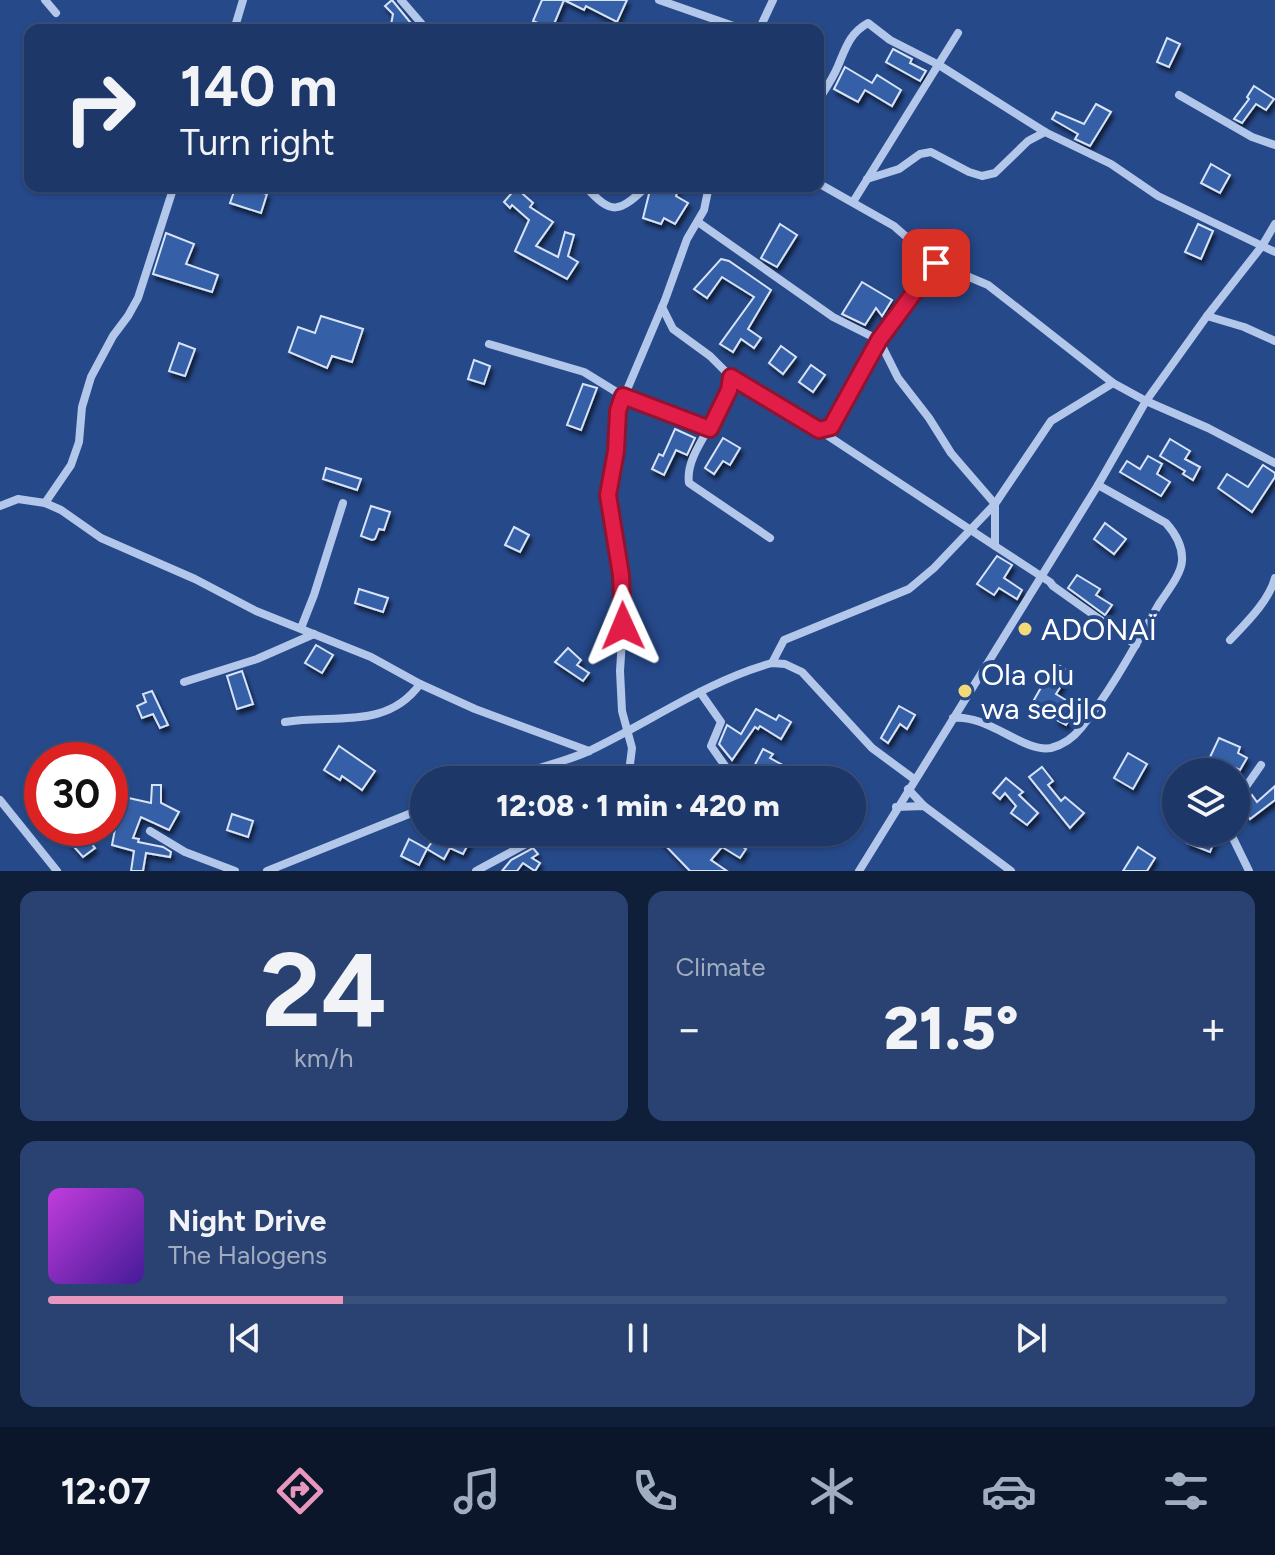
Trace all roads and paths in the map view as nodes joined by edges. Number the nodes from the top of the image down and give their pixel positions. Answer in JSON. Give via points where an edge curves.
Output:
{"nodes":[{"id":1,"x":45,"y":0,"type":"edge"},
{"id":2,"x":243,"y":0,"type":"edge"},
{"id":3,"x":401,"y":0,"type":"edge"},
{"id":4,"x":659,"y":0,"type":"edge"},
{"id":5,"x":773,"y":0,"type":"edge"},
{"id":6,"x":56,"y":13,"type":"dead end"},
{"id":7,"x":236,"y":24,"type":"edge"},
{"id":8,"x":422,"y":24,"type":"edge"},
{"id":9,"x":728,"y":24,"type":"edge"},
{"id":10,"x":762,"y":24,"type":"edge"},
{"id":11,"x":958,"y":33,"type":"dead end"},
{"id":12,"x":939,"y":65,"type":"junction"},
{"id":13,"x":824,"y":91,"type":"edge"},
{"id":14,"x":1179,"y":95,"type":"dead end"},
{"id":15,"x":1045,"y":132,"type":"junction"},
{"id":16,"x":1275,"y":145,"type":"edge"},
{"id":17,"x":867,"y":179,"type":"junction"},
{"id":18,"x":824,"y":186,"type":"edge"},
{"id":19,"x":172,"y":192,"type":"edge"},
{"id":20,"x":590,"y":192,"type":"edge"},
{"id":21,"x":641,"y":192,"type":"edge"},
{"id":22,"x":707,"y":192,"type":"edge"},
{"id":23,"x":853,"y":202,"type":"junction"},
{"id":24,"x":698,"y":222,"type":"junction"},
{"id":25,"x":1275,"y":224,"type":"edge"},
{"id":26,"x":1262,"y":246,"type":"junction"},
{"id":27,"x":1275,"y":252,"type":"edge"},
{"id":28,"x":936,"y":263,"type":"junction"},
{"id":29,"x":662,"y":307,"type":"junction"},
{"id":30,"x":1207,"y":316,"type":"junction"},
{"id":31,"x":879,"y":340,"type":"junction"},
{"id":32,"x":1275,"y":341,"type":"edge"},
{"id":33,"x":489,"y":344,"type":"dead end"},
{"id":34,"x":731,"y":377,"type":"junction"},
{"id":35,"x":1113,"y":383,"type":"junction"},
{"id":36,"x":623,"y":396,"type":"junction"},
{"id":37,"x":1146,"y":401,"type":"junction"},
{"id":38,"x":710,"y":429,"type":"junction"},
{"id":39,"x":819,"y":430,"type":"junction"},
{"id":40,"x":1275,"y":463,"type":"edge"},
{"id":41,"x":1098,"y":485,"type":"junction"},
{"id":42,"x":45,"y":503,"type":"junction"},
{"id":43,"x":343,"y":503,"type":"dead end"},
{"id":44,"x":995,"y":504,"type":"junction"},
{"id":45,"x":0,"y":506,"type":"edge"},
{"id":46,"x":969,"y":530,"type":"junction"},
{"id":47,"x":770,"y":538,"type":"dead end"},
{"id":48,"x":995,"y":546,"type":"junction"},
{"id":49,"x":1041,"y":576,"type":"junction"},
{"id":50,"x":1274,"y":584,"type":"edge"},
{"id":51,"x":301,"y":628,"type":"junction"},
{"id":52,"x":314,"y":634,"type":"junction"},
{"id":53,"x":1230,"y":640,"type":"dead end"},
{"id":54,"x":1136,"y":645,"type":"junction"},
{"id":55,"x":772,"y":663,"type":"junction"},
{"id":56,"x":184,"y":682,"type":"dead end"},
{"id":57,"x":420,"y":684,"type":"junction"},
{"id":58,"x":700,"y":692,"type":"junction"},
{"id":59,"x":953,"y":718,"type":"junction"},
{"id":60,"x":285,"y":722,"type":"dead end"},
{"id":61,"x":626,"y":731,"type":"junction"},
{"id":62,"x":589,"y":751,"type":"junction"},
{"id":63,"x":1261,"y":765,"type":"dead end"},
{"id":64,"x":552,"y":766,"type":"edge"},
{"id":65,"x":630,"y":766,"type":"edge"},
{"id":66,"x":725,"y":766,"type":"edge"},
{"id":67,"x":914,"y":779,"type":"junction"},
{"id":68,"x":1250,"y":781,"type":"edge"},
{"id":69,"x":908,"y":789,"type":"junction"},
{"id":70,"x":0,"y":800,"type":"edge"},
{"id":71,"x":924,"y":806,"type":"junction"},
{"id":72,"x":896,"y":807,"type":"junction"},
{"id":73,"x":410,"y":814,"type":"edge"},
{"id":74,"x":150,"y":831,"type":"dead end"},
{"id":75,"x":522,"y":846,"type":"edge"},
{"id":76,"x":1237,"y":846,"type":"edge"},
{"id":77,"x":57,"y":871,"type":"edge"},
{"id":78,"x":235,"y":871,"type":"edge"},
{"id":79,"x":267,"y":871,"type":"edge"},
{"id":80,"x":476,"y":871,"type":"edge"},
{"id":81,"x":859,"y":871,"type":"edge"},
{"id":82,"x":1011,"y":871,"type":"edge"},
{"id":83,"x":1249,"y":871,"type":"edge"}],
"edges":[{"from":1,"to":6,"type":"street"},
{"from":2,"to":7,"type":"street"},
{"from":3,"to":8,"type":"street"},
{"from":4,"to":9,"type":"street"},
{"from":5,"to":10,"type":"street"},
{"from":11,"to":12,"type":"street"},
{"from":12,"to":13,"type":"street","via":[[868,23],[845,45]]},
{"from":12,"to":15,"type":"street"},
{"from":12,"to":17,"type":"street"},
{"from":14,"to":16,"type":"street"},
{"from":15,"to":17,"type":"street","via":[[995,173],[969,172],[931,152]]},
{"from":15,"to":26,"type":"street","via":[[1111,164],[1158,196]]},
{"from":17,"to":23,"type":"street"},
{"from":18,"to":23,"type":"street"},
{"from":19,"to":42,"type":"street","via":[[138,298],[91,377],[71,465]]},
{"from":20,"to":21,"type":"street","via":[[613,208]]},
{"from":22,"to":24,"type":"street"},
{"from":23,"to":28,"type":"street","via":[[894,226]]},
{"from":24,"to":29,"type":"street"},
{"from":24,"to":31,"type":"street","via":[[833,317]]},
{"from":25,"to":26,"type":"street"},
{"from":26,"to":27,"type":"street"},
{"from":26,"to":30,"type":"street"},
{"from":28,"to":31,"type":"street"},
{"from":28,"to":35,"type":"street","via":[[988,285]]},
{"from":29,"to":34,"type":"street","via":[[673,329]]},
{"from":29,"to":36,"type":"street"},
{"from":30,"to":32,"type":"street"},
{"from":30,"to":37,"type":"street"},
{"from":31,"to":39,"type":"street","via":[[831,427]]},
{"from":31,"to":44,"type":"street","via":[[898,378],[951,453]]},
{"from":33,"to":36,"type":"street","via":[[584,372]]},
{"from":34,"to":38,"type":"street"},
{"from":34,"to":39,"type":"street"},
{"from":35,"to":37,"type":"street"},
{"from":35,"to":44,"type":"street","via":[[1051,421]]},
{"from":36,"to":38,"type":"street"},
{"from":36,"to":61,"type":"street","via":[[608,495],[624,608],[620,671]]},
{"from":37,"to":40,"type":"street"},
{"from":37,"to":41,"type":"street"},
{"from":38,"to":47,"type":"street","via":[[691,459],[689,483]]},
{"from":39,"to":46,"type":"street"},
{"from":41,"to":49,"type":"street"},
{"from":41,"to":54,"type":"street","via":[[1166,523],[1179,544],[1182,563]]},
{"from":42,"to":45,"type":"street","via":[[18,499]]},
{"from":42,"to":51,"type":"street","via":[[125,550]]},
{"from":43,"to":51,"type":"street"},
{"from":44,"to":46,"type":"street"},
{"from":44,"to":48,"type":"street"},
{"from":46,"to":48,"type":"street"},
{"from":46,"to":55,"type":"street","via":[[909,589],[784,640]]},
{"from":48,"to":49,"type":"street"},
{"from":49,"to":54,"type":"street"},
{"from":49,"to":59,"type":"street"},
{"from":50,"to":53,"type":"street"},
{"from":51,"to":52,"type":"street"},
{"from":52,"to":56,"type":"street"},
{"from":52,"to":57,"type":"street"},
{"from":54,"to":59,"type":"street","via":[[1066,742],[1045,748],[967,717]]},
{"from":55,"to":58,"type":"street"},
{"from":55,"to":67,"type":"street","via":[[802,672],[872,748]]},
{"from":57,"to":60,"type":"street","via":[[385,713]]},
{"from":57,"to":62,"type":"street"},
{"from":58,"to":61,"type":"street"},
{"from":58,"to":66,"type":"street","via":[[721,722],[712,749]]},
{"from":59,"to":67,"type":"street"},
{"from":61,"to":62,"type":"street"},
{"from":61,"to":65,"type":"street","via":[[632,748]]},
{"from":62,"to":64,"type":"street"},
{"from":63,"to":68,"type":"street"},
{"from":67,"to":69,"type":"street"},
{"from":69,"to":71,"type":"street"},
{"from":69,"to":72,"type":"street"},
{"from":70,"to":77,"type":"street"},
{"from":71,"to":72,"type":"street"},
{"from":71,"to":82,"type":"street"},
{"from":72,"to":81,"type":"street"},
{"from":73,"to":79,"type":"street"},
{"from":74,"to":78,"type":"street","via":[[185,852]]},
{"from":75,"to":80,"type":"street"},
{"from":76,"to":83,"type":"street"}]}
